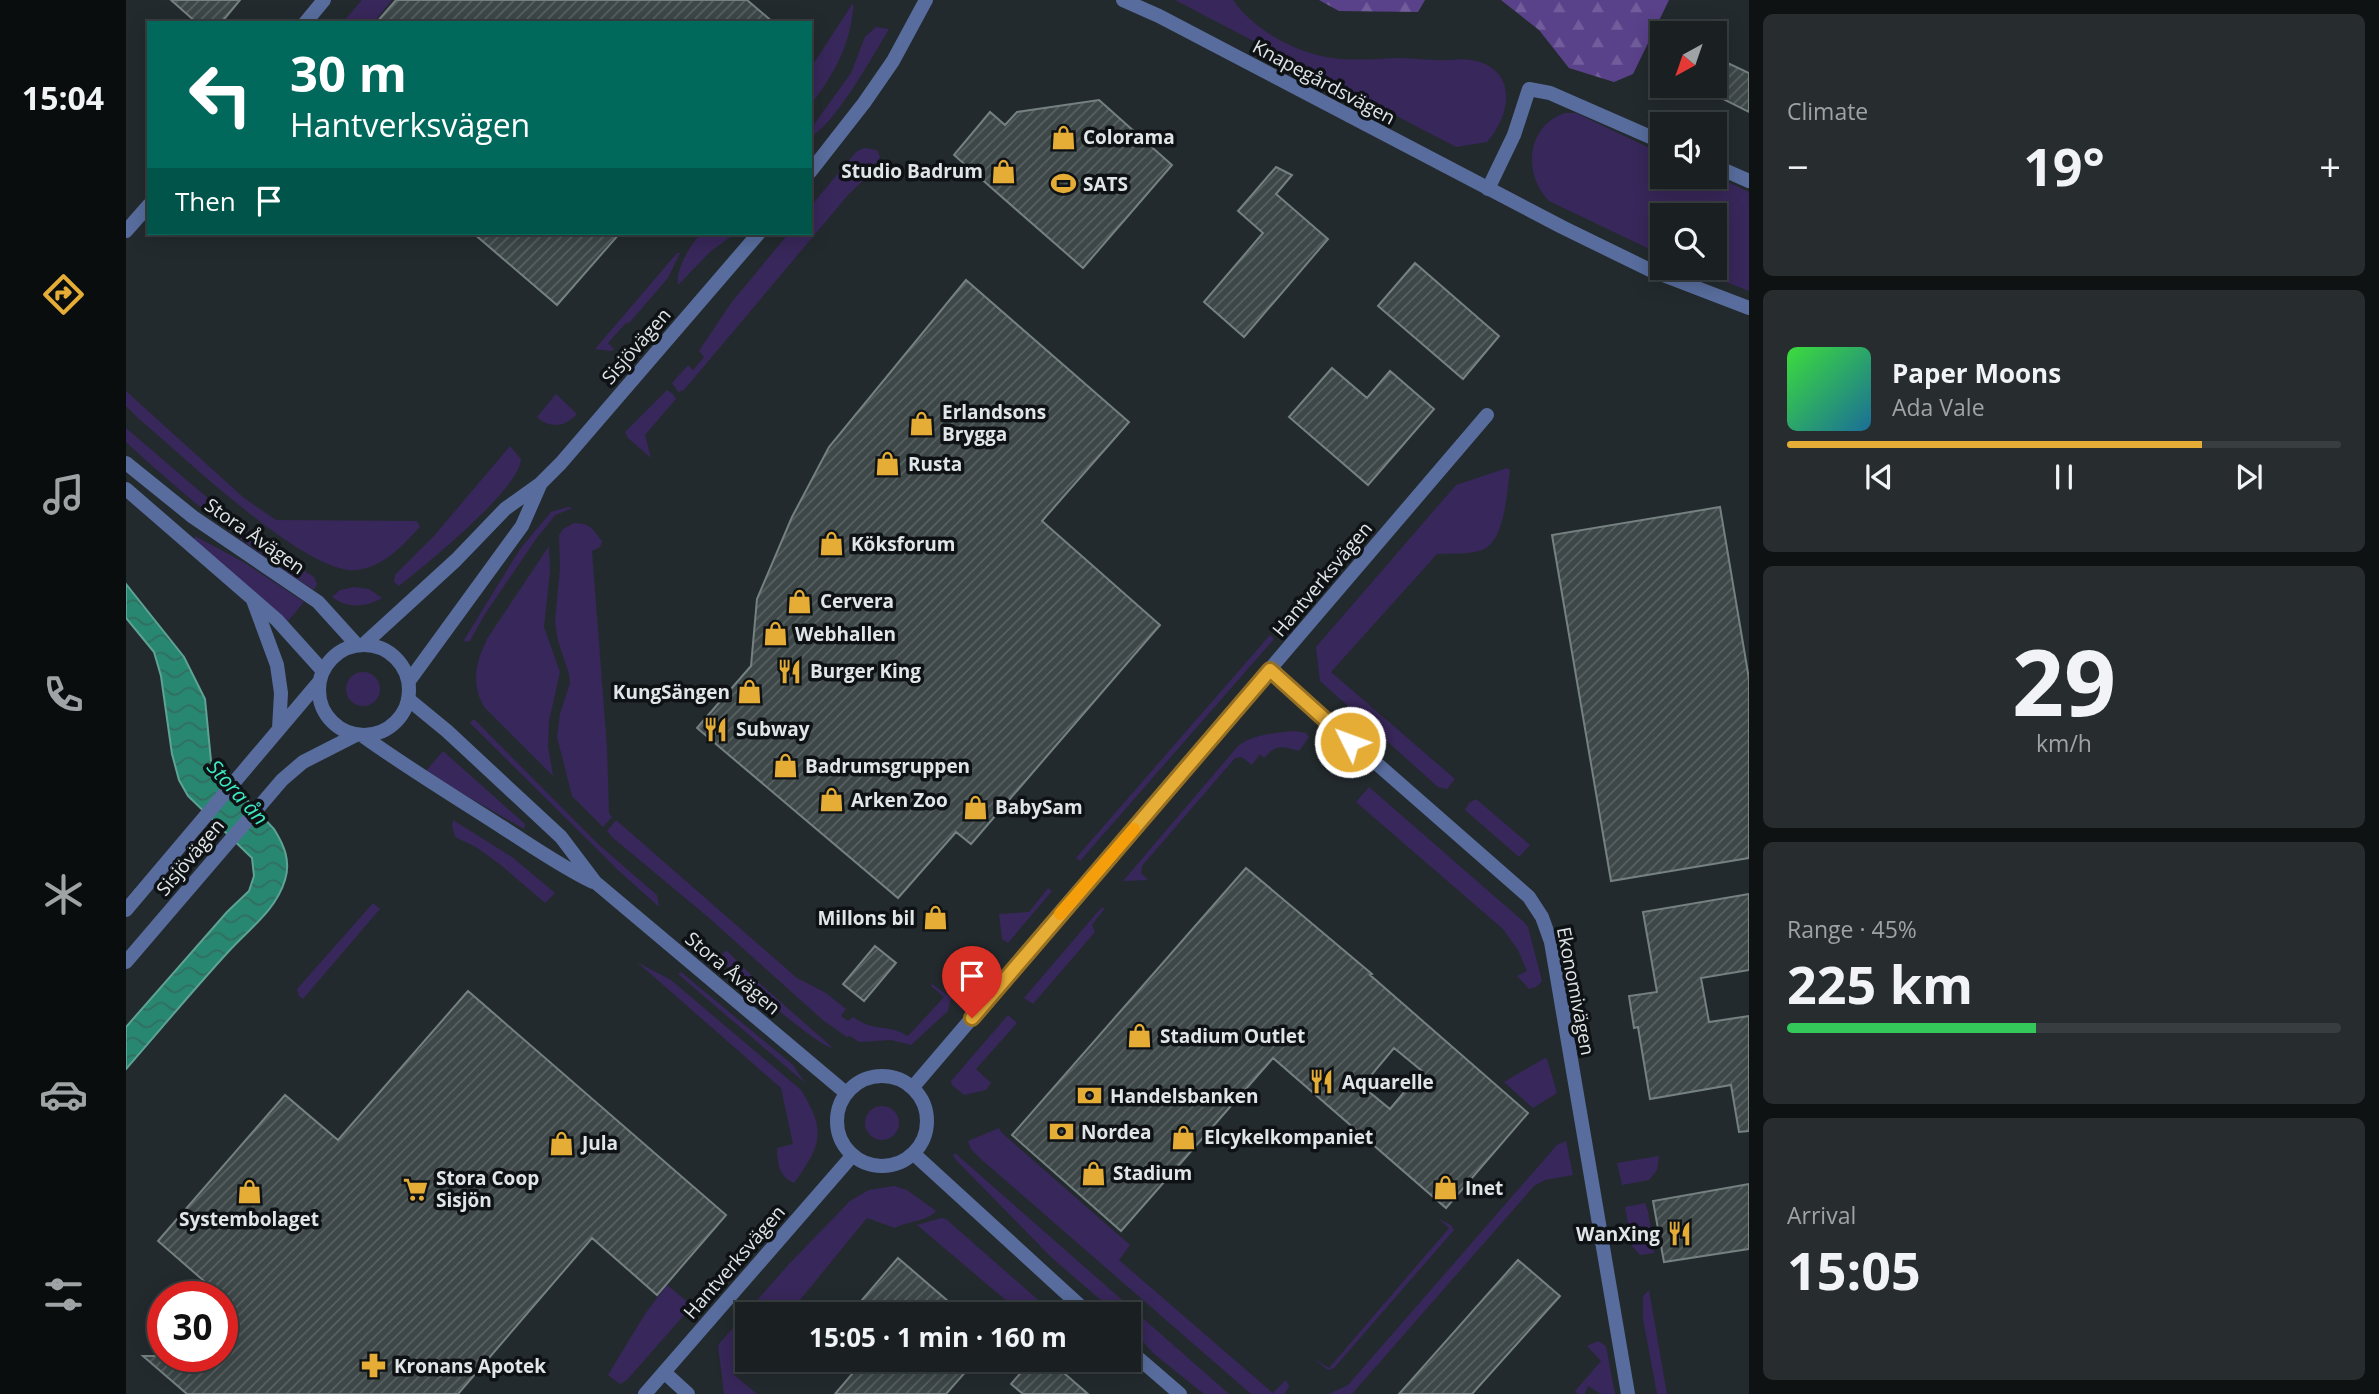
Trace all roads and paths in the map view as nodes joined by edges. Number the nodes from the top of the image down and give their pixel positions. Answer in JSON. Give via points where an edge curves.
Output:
{"nodes":[{"id":1,"x":324,"y":0,"type":"edge"},
{"id":2,"x":1123,"y":0,"type":"edge"},
{"id":3,"x":927,"y":2,"type":"edge"},
{"id":4,"x":1138,"y":4,"type":"edge"},
{"id":5,"x":307,"y":21,"type":"edge"},
{"id":6,"x":1650,"y":137,"type":"edge"},
{"id":7,"x":812,"y":169,"type":"edge"},
{"id":8,"x":1727,"y":171,"type":"edge"},
{"id":9,"x":1749,"y":181,"type":"edge"},
{"id":10,"x":1488,"y":189,"type":"junction"},
{"id":11,"x":147,"y":207,"type":"edge"},
{"id":12,"x":126,"y":231,"type":"edge"},
{"id":13,"x":758,"y":235,"type":"edge"},
{"id":14,"x":1749,"y":308,"type":"edge"},
{"id":15,"x":1487,"y":415,"type":"dead end"},
{"id":16,"x":126,"y":463,"type":"edge"},
{"id":17,"x":540,"y":484,"type":"junction"},
{"id":18,"x":126,"y":489,"type":"edge"},
{"id":19,"x":253,"y":598,"type":"junction"},
{"id":20,"x":360,"y":645,"type":"junction"},
{"id":21,"x":1270,"y":670,"type":"junction"},
{"id":22,"x":321,"y":676,"type":"junction"},
{"id":23,"x":408,"y":681,"type":"junction"},
{"id":24,"x":408,"y":699,"type":"junction"},
{"id":25,"x":279,"y":729,"type":"junction"},
{"id":26,"x":360,"y":735,"type":"junction"},
{"id":27,"x":595,"y":882,"type":"junction"},
{"id":28,"x":126,"y":910,"type":"edge"},
{"id":29,"x":126,"y":962,"type":"edge"},
{"id":30,"x":913,"y":1087,"type":"junction"},
{"id":31,"x":846,"y":1093,"type":"junction"},
{"id":32,"x":914,"y":1154,"type":"junction"},
{"id":33,"x":852,"y":1156,"type":"junction"},
{"id":34,"x":1076,"y":1302,"type":"edge"},
{"id":35,"x":1141,"y":1360,"type":"edge"},
{"id":36,"x":664,"y":1372,"type":"junction"},
{"id":37,"x":645,"y":1394,"type":"edge"},
{"id":38,"x":688,"y":1394,"type":"edge"},
{"id":39,"x":1180,"y":1394,"type":"edge"},
{"id":40,"x":1628,"y":1394,"type":"edge"}],
"edges":[{"from":1,"to":5,"type":"street"},
{"from":2,"to":4,"type":"street","name":"Knapegårdsvägen"},
{"from":3,"to":7,"type":"street","via":[[893,61]]},
{"from":4,"to":10,"type":"street","name":"Knapegårdsvägen"},
{"from":6,"to":10,"type":"street","via":[[1550,93],[1530,89]]},
{"from":8,"to":9,"type":"street"},
{"from":10,"to":14,"type":"street","name":"Knapegårdsvägen","via":[[1650,270]]},
{"from":11,"to":12,"type":"street"},
{"from":13,"to":17,"type":"street","name":"Sisjövägen"},
{"from":15,"to":21,"type":"street","name":"Hantverksvägen"},
{"from":16,"to":20,"type":"street","name":"Stora Åvägen","via":[[193,517],[318,603]]},
{"from":17,"to":20,"type":"street","name":"Sisjövägen","via":[[505,509],[456,560]]},
{"from":17,"to":23,"type":"street","name":"Sisjövägen","via":[[522,526]]},
{"from":18,"to":19,"type":"street","name":"Stora Åvägen"},
{"from":19,"to":22,"type":"street","name":"Stora Åvägen","via":[[277,620]]},
{"from":19,"to":25,"type":"street","name":"Stora Åvägen","via":[[277,665]]},
{"from":20,"to":22,"type":"street","via":[[333,656]]},
{"from":20,"to":23,"type":"street","name":"Stora Åvägen","via":[[392,655]]},
{"from":21,"to":30,"type":"street","name":"Hantverksvägen"},
{"from":21,"to":40,"type":"street","name":"Ekonomivägen","via":[[1528,897],[1542,917],[1551,942]]},
{"from":22,"to":25,"type":"street","name":"Sisjövägen"},
{"from":22,"to":26,"type":"street","name":"Stora Åvägen","via":[[320,703],[330,720]]},
{"from":23,"to":24,"type":"street"},
{"from":24,"to":26,"type":"street","via":[[392,726],[373,735]]},
{"from":24,"to":27,"type":"street","name":"Stora Åvägen","via":[[561,837]]},
{"from":25,"to":28,"type":"street","name":"Sisjövägen"},
{"from":26,"to":27,"type":"street","name":"Stora Åvägen","via":[[561,866]]},
{"from":26,"to":29,"type":"street","name":"Sisjövägen","via":[[303,762],[282,780]]},
{"from":27,"to":31,"type":"street","name":"Stora Åvägen"},
{"from":30,"to":31,"type":"street","via":[[901,1079],[879,1076],[857,1083]]},
{"from":30,"to":32,"type":"street","via":[[928,1113],[928,1128]]},
{"from":31,"to":33,"type":"street","via":[[839,1105],[838,1132]]},
{"from":32,"to":33,"type":"street","via":[[890,1166],[864,1163]]},
{"from":32,"to":34,"type":"street"},
{"from":33,"to":36,"type":"street","name":"Hantverksvägen"},
{"from":35,"to":39,"type":"street"},
{"from":36,"to":37,"type":"street","name":"Hantverksvägen"},
{"from":36,"to":38,"type":"street"}]}
